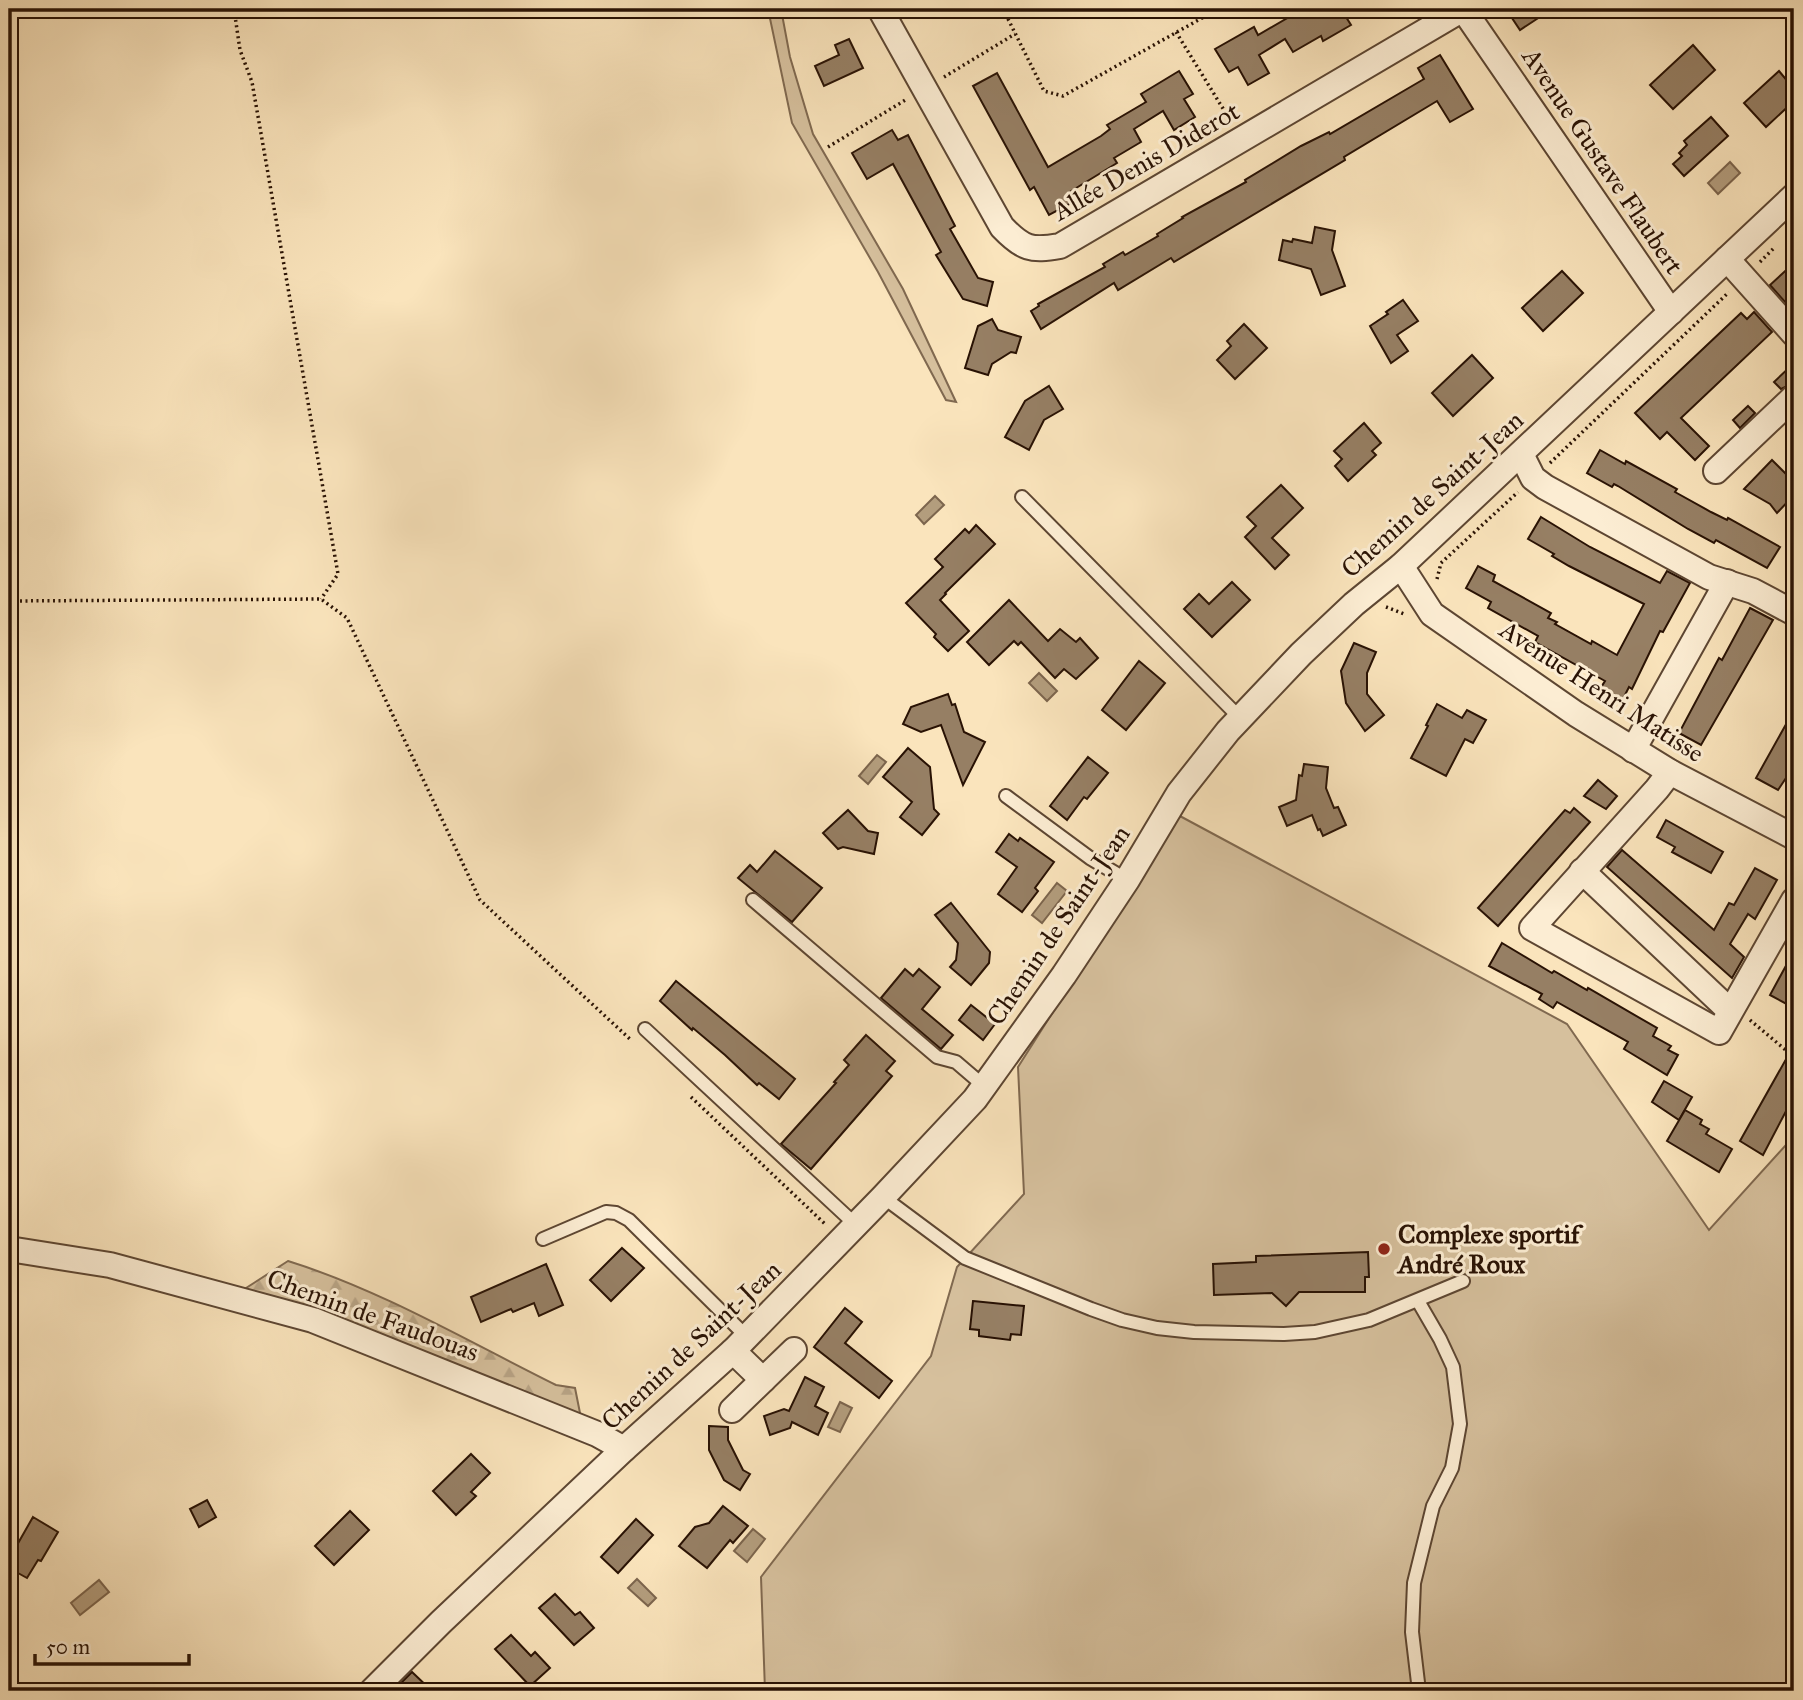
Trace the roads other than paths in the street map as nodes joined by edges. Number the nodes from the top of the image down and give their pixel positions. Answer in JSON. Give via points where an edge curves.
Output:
{"nodes":[{"id":1,"x":880,"y":9,"type":"edge"},
{"id":2,"x":1463,"y":9,"type":"edge"},
{"id":3,"x":1794,"y":196,"type":"edge"},
{"id":4,"x":1727,"y":259,"type":"junction"},
{"id":5,"x":1671,"y":312,"type":"junction"},
{"id":6,"x":1794,"y":334,"type":"edge"},
{"id":7,"x":1794,"y":397,"type":"edge"},
{"id":8,"x":1521,"y":454,"type":"junction"},
{"id":9,"x":1716,"y":471,"type":"dead end"},
{"id":10,"x":1022,"y":497,"type":"dead end"},
{"id":11,"x":1401,"y":566,"type":"junction"},
{"id":12,"x":1727,"y":582,"type":"junction"},
{"id":13,"x":1794,"y":613,"type":"edge"},
{"id":14,"x":1240,"y":718,"type":"junction"},
{"id":15,"x":1633,"y":750,"type":"junction"},
{"id":16,"x":1670,"y":772,"type":"junction"},
{"id":17,"x":1006,"y":796,"type":"dead end"},
{"id":18,"x":1793,"y":833,"type":"edge"},
{"id":19,"x":1582,"y":871,"type":"junction"},
{"id":20,"x":1126,"y":880,"type":"junction"},
{"id":21,"x":752,"y":900,"type":"dead end"},
{"id":22,"x":1794,"y":900,"type":"edge"},
{"id":23,"x":1732,"y":1008,"type":"junction"},
{"id":24,"x":645,"y":1029,"type":"dead end"},
{"id":25,"x":984,"y":1086,"type":"junction"},
{"id":26,"x":883,"y":1197,"type":"junction"},
{"id":27,"x":849,"y":1233,"type":"junction"},
{"id":28,"x":543,"y":1239,"type":"dead end"},
{"id":29,"x":9,"y":1249,"type":"edge"},
{"id":30,"x":1463,"y":1281,"type":"dead end"},
{"id":31,"x":1418,"y":1301,"type":"junction"},
{"id":32,"x":740,"y":1344,"type":"junction"},
{"id":33,"x":794,"y":1350,"type":"dead end"},
{"id":34,"x":763,"y":1380,"type":"junction"},
{"id":35,"x":732,"y":1410,"type":"dead end"},
{"id":36,"x":624,"y":1448,"type":"junction"},
{"id":37,"x":372,"y":1691,"type":"edge"},
{"id":38,"x":1419,"y":1691,"type":"edge"}],
"edges":[{"from":1,"to":2,"type":"street","name":"Allée Denis Diderot","via":[[1002,227],[1018,244],[1038,250],[1060,246]]},
{"from":2,"to":5,"type":"street","name":"Avenue Gustave Flaubert"},
{"from":3,"to":4,"type":"street","name":"Chemin de Saint-Jean"},
{"from":4,"to":5,"type":"street","name":"Chemin de Saint-Jean"},
{"from":4,"to":6,"type":"street"},
{"from":5,"to":8,"type":"street","name":"Chemin de Saint-Jean"},
{"from":7,"to":9,"type":"street"},
{"from":8,"to":11,"type":"street","name":"Chemin de Saint-Jean"},
{"from":8,"to":12,"type":"street","via":[[1533,478],[1545,487],[1709,577]]},
{"from":10,"to":14,"type":"lane"},
{"from":11,"to":14,"type":"street","name":"Chemin de Saint-Jean","via":[[1301,654]]},
{"from":11,"to":15,"type":"street","name":"Avenue Henri Matisse","via":[[1426,621]]},
{"from":12,"to":13,"type":"street","via":[[1753,590]]},
{"from":12,"to":15,"type":"street"},
{"from":14,"to":20,"type":"street","name":"Chemin de Saint-Jean","via":[[1179,793]]},
{"from":15,"to":16,"type":"street","name":"Avenue Henri Matisse"},
{"from":16,"to":18,"type":"street","name":"Avenue Henri Matisse"},
{"from":16,"to":19,"type":"street"},
{"from":17,"to":20,"type":"lane"},
{"from":19,"to":23,"type":"street"},
{"from":19,"to":23,"type":"street","via":[[1532,929],[1719,1032]]},
{"from":20,"to":25,"type":"street","name":"Chemin de Saint-Jean"},
{"from":21,"to":25,"type":"lane","via":[[937,1057],[956,1062]]},
{"from":22,"to":23,"type":"street"},
{"from":24,"to":27,"type":"lane"},
{"from":25,"to":26,"type":"street","name":"Chemin de Saint-Jean"},
{"from":26,"to":27,"type":"street","name":"Chemin de Saint-Jean"},
{"from":26,"to":31,"type":"lane","via":[[965,1258],[1091,1309],[1157,1328],[1315,1332],[1369,1320]]},
{"from":27,"to":32,"type":"street","name":"Chemin de Saint-Jean"},
{"from":28,"to":32,"type":"lane","via":[[606,1212],[616,1213],[629,1220]]},
{"from":29,"to":36,"type":"street","name":"Chemin de Faudouas","via":[[110,1265],[313,1320]]},
{"from":30,"to":31,"type":"lane"},
{"from":31,"to":38,"type":"lane","via":[[1453,1367],[1460,1424],[1452,1468],[1433,1506],[1414,1583],[1412,1632]]},
{"from":32,"to":34,"type":"street"},
{"from":32,"to":36,"type":"street","name":"Chemin de Saint-Jean"},
{"from":33,"to":34,"type":"street"},
{"from":34,"to":35,"type":"street"},
{"from":36,"to":37,"type":"street","name":"Chemin de Saint-Jean"}]}
